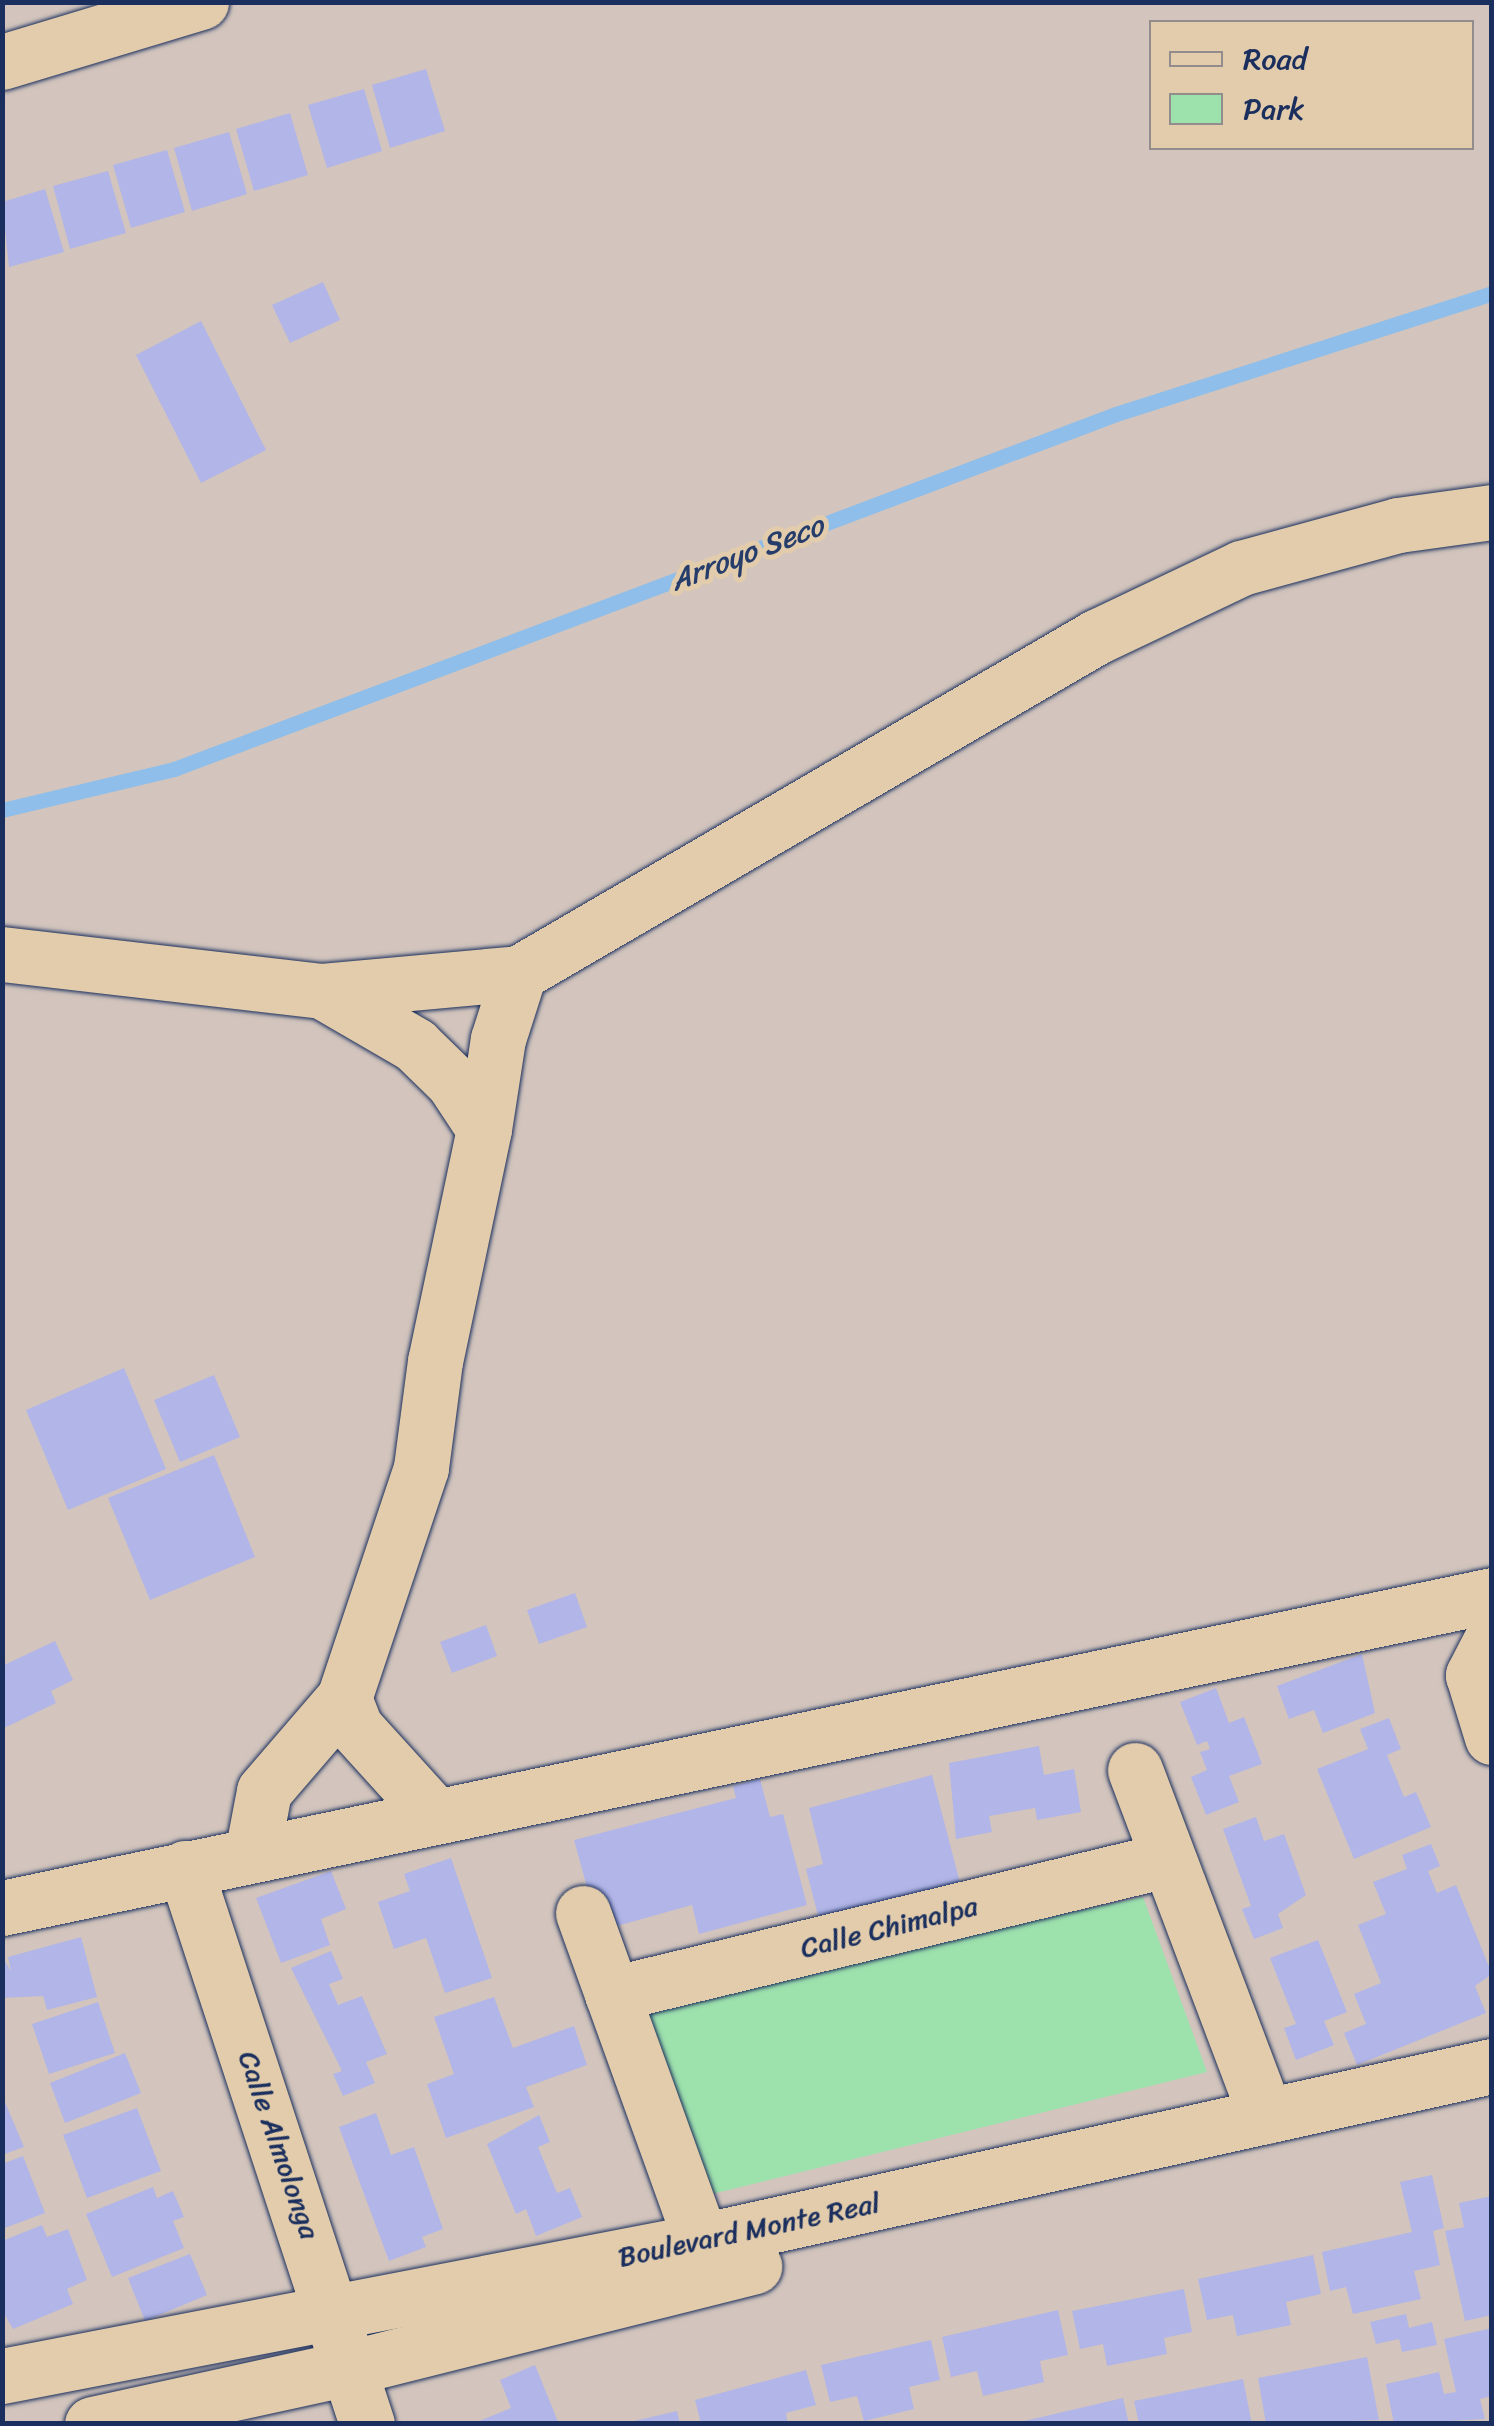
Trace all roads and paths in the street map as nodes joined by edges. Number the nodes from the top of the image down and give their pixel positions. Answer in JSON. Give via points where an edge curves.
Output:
{"nodes":[{"id":1,"x":201,"y":2,"type":"edge"},
{"id":2,"x":2,"y":62,"type":"edge"},
{"id":3,"x":1492,"y":512,"type":"edge"},
{"id":4,"x":2,"y":954,"type":"edge"},
{"id":5,"x":519,"y":973,"type":"junction"},
{"id":6,"x":322,"y":991,"type":"junction"},
{"id":7,"x":484,"y":1129,"type":"junction"},
{"id":8,"x":1492,"y":1595,"type":"edge"},
{"id":9,"x":1492,"y":1638,"type":"edge"},
{"id":10,"x":344,"y":1698,"type":"junction"},
{"id":11,"x":1492,"y":1737,"type":"edge"},
{"id":12,"x":1135,"y":1770,"type":"dead end"},
{"id":13,"x":432,"y":1812,"type":"junction"},
{"id":14,"x":252,"y":1854,"type":"junction"},
{"id":15,"x":1166,"y":1860,"type":"junction"},
{"id":16,"x":185,"y":1868,"type":"junction"},
{"id":17,"x":2,"y":1908,"type":"edge"},
{"id":18,"x":583,"y":1913,"type":"dead end"},
{"id":19,"x":612,"y":1994,"type":"junction"},
{"id":20,"x":1492,"y":2066,"type":"edge"},
{"id":21,"x":1492,"y":2093,"type":"edge"},
{"id":22,"x":1266,"y":2116,"type":"junction"},
{"id":23,"x":701,"y":2241,"type":"junction"},
{"id":24,"x":343,"y":2342,"type":"junction"},
{"id":25,"x":2,"y":2376,"type":"edge"},
{"id":26,"x":92,"y":2424,"type":"edge"},
{"id":27,"x":368,"y":2424,"type":"edge"}],
"edges":[{"from":1,"to":2,"type":"street"},
{"from":3,"to":5,"type":"street","via":[[1398,525],[1240,568],[1096,636]]},
{"from":4,"to":6,"type":"street"},
{"from":5,"to":6,"type":"street"},
{"from":5,"to":7,"type":"street","via":[[498,1038]]},
{"from":6,"to":7,"type":"street","via":[[415,1046],[453,1082]]},
{"from":7,"to":10,"type":"street","via":[[434,1360],[421,1468]]},
{"from":8,"to":13,"type":"street"},
{"from":9,"to":11,"type":"street","via":[[1473,1675]]},
{"from":10,"to":13,"type":"street","via":[[355,1727]]},
{"from":10,"to":14,"type":"street","via":[[264,1791]]},
{"from":12,"to":15,"type":"street"},
{"from":13,"to":14,"type":"street"},
{"from":14,"to":16,"type":"street"},
{"from":15,"to":19,"type":"street","name":"Calle Chimalpa"},
{"from":15,"to":22,"type":"street"},
{"from":16,"to":17,"type":"street"},
{"from":16,"to":24,"type":"street","name":"Calle Almolonga"},
{"from":18,"to":19,"type":"street"},
{"from":19,"to":23,"type":"street"},
{"from":20,"to":22,"type":"street","name":"Boulevard Monte Real"},
{"from":21,"to":24,"type":"street","name":"Boulevard Monte Real"},
{"from":22,"to":23,"type":"street","name":"Boulevard Monte Real"},
{"from":23,"to":24,"type":"street","name":"Boulevard Monte Real"},
{"from":24,"to":25,"type":"street","name":"Boulevard Monte Real"},
{"from":24,"to":26,"type":"street","name":"Boulevard Monte Real"},
{"from":24,"to":27,"type":"street","name":"Calle Almolonga"}]}
